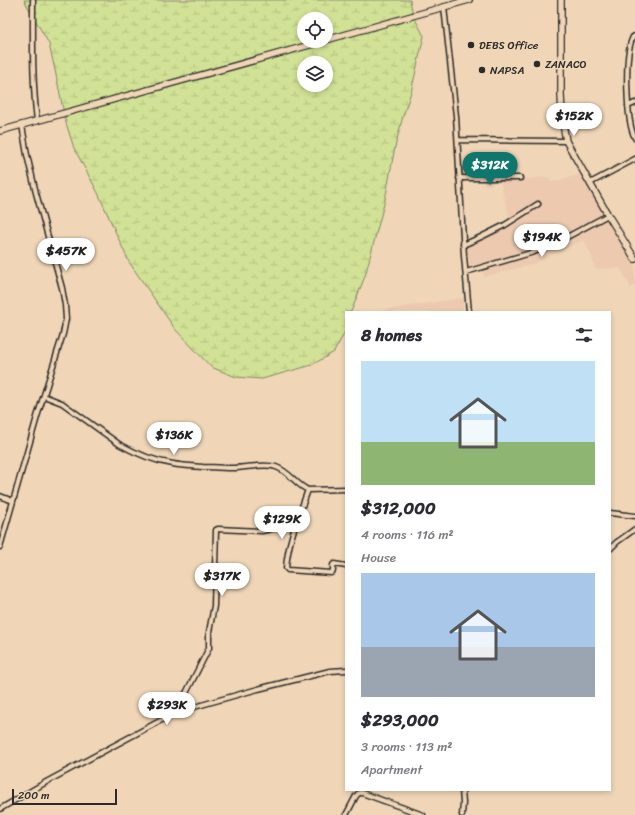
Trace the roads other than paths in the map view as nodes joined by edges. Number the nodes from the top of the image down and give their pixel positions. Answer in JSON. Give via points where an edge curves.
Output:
{"nodes":[{"id":1,"x":33,"y":0,"type":"edge"},
{"id":2,"x":469,"y":0,"type":"edge"},
{"id":3,"x":561,"y":0,"type":"edge"},
{"id":4,"x":444,"y":7,"type":"junction"},
{"id":5,"x":635,"y":36,"type":"edge"},
{"id":6,"x":333,"y":39,"type":"edge"},
{"id":7,"x":300,"y":48,"type":"edge"},
{"id":8,"x":635,"y":103,"type":"edge"},
{"id":9,"x":628,"y":106,"type":"junction"},
{"id":10,"x":37,"y":121,"type":"junction"},
{"id":11,"x":22,"y":125,"type":"junction"},
{"id":12,"x":0,"y":131,"type":"edge"},
{"id":13,"x":635,"y":138,"type":"edge"},
{"id":14,"x":458,"y":140,"type":"junction"},
{"id":15,"x":566,"y":141,"type":"junction"},
{"id":16,"x":635,"y":159,"type":"edge"},
{"id":17,"x":459,"y":178,"type":"junction"},
{"id":18,"x":520,"y":178,"type":"dead end"},
{"id":19,"x":590,"y":184,"type":"junction"},
{"id":20,"x":538,"y":204,"type":"dead end"},
{"id":21,"x":608,"y":215,"type":"junction"},
{"id":22,"x":463,"y":245,"type":"junction"},
{"id":23,"x":635,"y":259,"type":"edge"},
{"id":24,"x":466,"y":272,"type":"junction"},
{"id":25,"x":469,"y":311,"type":"edge"},
{"id":26,"x":44,"y":396,"type":"junction"},
{"id":27,"x":345,"y":489,"type":"edge"},
{"id":28,"x":308,"y":490,"type":"junction"},
{"id":29,"x":0,"y":496,"type":"edge"},
{"id":30,"x":13,"y":501,"type":"junction"},
{"id":31,"x":611,"y":513,"type":"edge"},
{"id":32,"x":635,"y":516,"type":"edge"},
{"id":33,"x":296,"y":523,"type":"junction"},
{"id":34,"x":635,"y":529,"type":"edge"},
{"id":35,"x":0,"y":547,"type":"edge"},
{"id":36,"x":611,"y":548,"type":"edge"},
{"id":37,"x":345,"y":566,"type":"edge"},
{"id":38,"x":345,"y":670,"type":"edge"},
{"id":39,"x":171,"y":715,"type":"junction"},
{"id":40,"x":462,"y":791,"type":"edge"},
{"id":41,"x":0,"y":809,"type":"edge"},
{"id":42,"x":346,"y":815,"type":"edge"},
{"id":43,"x":423,"y":815,"type":"edge"},
{"id":44,"x":462,"y":815,"type":"edge"}],
"edges":[{"from":1,"to":10,"type":"street","via":[[33,76]]},
{"from":2,"to":4,"type":"main road"},
{"from":3,"to":15,"type":"main road","via":[[561,94]]},
{"from":4,"to":6,"type":"main road"},
{"from":4,"to":14,"type":"street"},
{"from":5,"to":9,"type":"street","via":[[631,40],[628,57]]},
{"from":7,"to":10,"type":"main road"},
{"from":8,"to":9,"type":"street"},
{"from":9,"to":13,"type":"street","via":[[630,126]]},
{"from":10,"to":11,"type":"main road"},
{"from":11,"to":12,"type":"main road"},
{"from":11,"to":26,"type":"street","via":[[36,193],[65,304],[63,334]]},
{"from":14,"to":15,"type":"street"},
{"from":14,"to":17,"type":"street"},
{"from":15,"to":19,"type":"main road"},
{"from":16,"to":19,"type":"street"},
{"from":17,"to":18,"type":"street"},
{"from":17,"to":22,"type":"street"},
{"from":19,"to":21,"type":"main road"},
{"from":20,"to":22,"type":"street","via":[[505,225]]},
{"from":21,"to":23,"type":"main road"},
{"from":21,"to":24,"type":"street","via":[[554,244]]},
{"from":22,"to":24,"type":"street"},
{"from":24,"to":25,"type":"street"},
{"from":26,"to":28,"type":"street","via":[[66,406],[119,444],[154,460],[219,468],[276,467]]},
{"from":26,"to":30,"type":"street"},
{"from":27,"to":28,"type":"street"},
{"from":28,"to":33,"type":"street"},
{"from":29,"to":30,"type":"street"},
{"from":30,"to":35,"type":"street"},
{"from":31,"to":32,"type":"street"},
{"from":33,"to":37,"type":"street","via":[[289,548],[286,567],[288,570],[331,573],[334,564]]},
{"from":33,"to":39,"type":"street","via":[[262,532],[216,530],[214,606],[209,648],[183,699]]},
{"from":34,"to":36,"type":"street"},
{"from":38,"to":39,"type":"street","via":[[330,671]]},
{"from":39,"to":41,"type":"street"},
{"from":40,"to":44,"type":"street"},
{"from":42,"to":43,"type":"street","via":[[356,796],[362,793]]}]}
